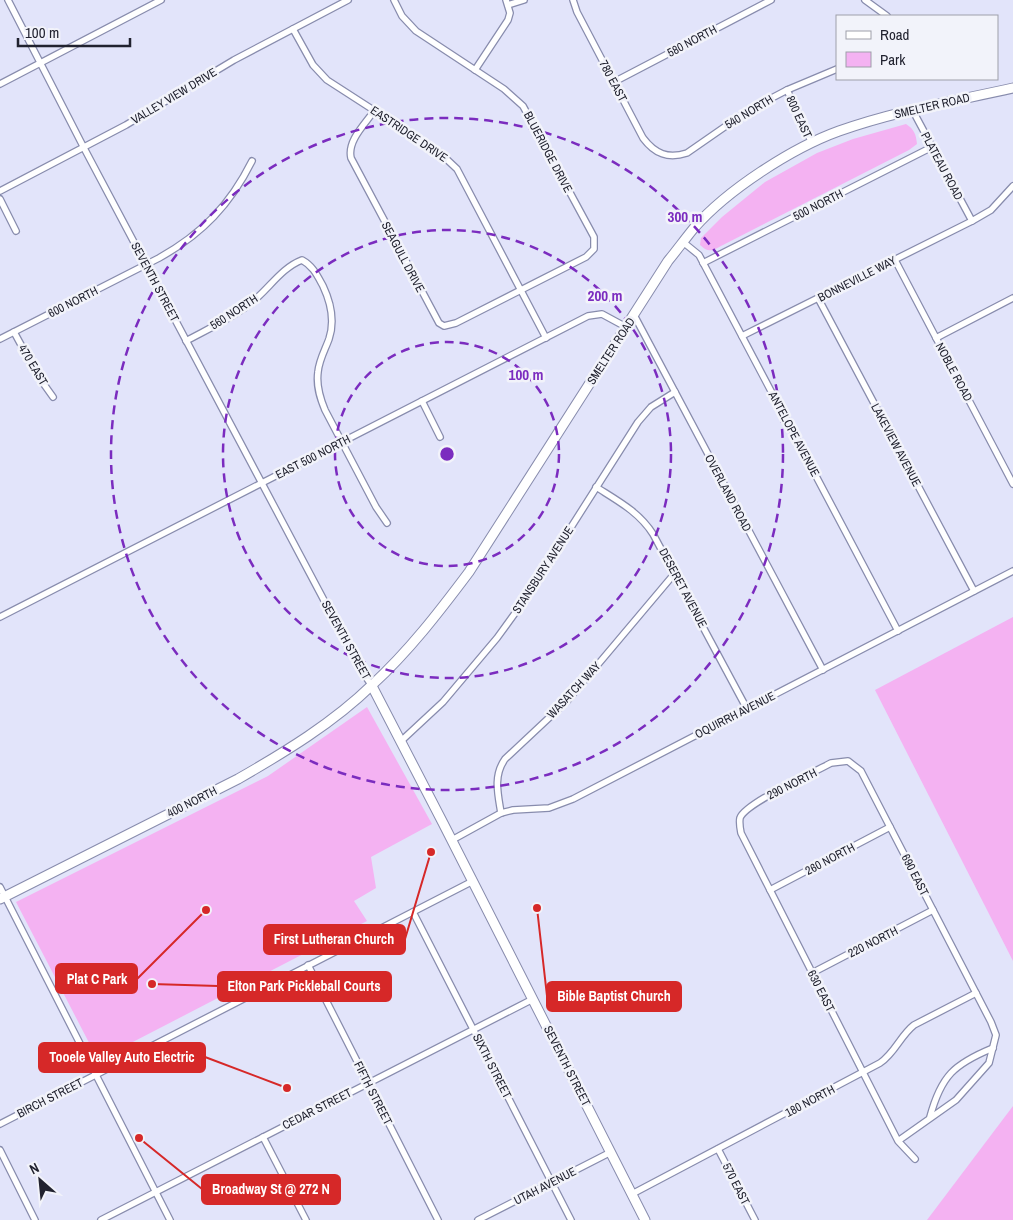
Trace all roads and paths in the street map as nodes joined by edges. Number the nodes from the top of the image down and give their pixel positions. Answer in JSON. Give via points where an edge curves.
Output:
{"nodes":[{"id":1,"x":8,"y":0,"type":"edge"},
{"id":2,"x":161,"y":0,"type":"edge"},
{"id":3,"x":348,"y":0,"type":"edge"},
{"id":4,"x":394,"y":0,"type":"edge"},
{"id":5,"x":524,"y":0,"type":"edge"},
{"id":6,"x":572,"y":0,"type":"edge"},
{"id":7,"x":771,"y":0,"type":"edge"},
{"id":8,"x":865,"y":0,"type":"edge"},
{"id":9,"x":507,"y":3,"type":"edge"},
{"id":10,"x":886,"y":15,"type":"edge"},
{"id":11,"x":293,"y":29,"type":"junction"},
{"id":12,"x":41,"y":62,"type":"junction"},
{"id":13,"x":836,"y":69,"type":"edge"},
{"id":14,"x":475,"y":70,"type":"junction"},
{"id":15,"x":614,"y":82,"type":"junction"},
{"id":16,"x":0,"y":84,"type":"edge"},
{"id":17,"x":1013,"y":88,"type":"edge"},
{"id":18,"x":787,"y":90,"type":"junction"},
{"id":19,"x":374,"y":111,"type":"junction"},
{"id":20,"x":913,"y":111,"type":"junction"},
{"id":21,"x":812,"y":143,"type":"junction"},
{"id":22,"x":932,"y":147,"type":"junction"},
{"id":23,"x":84,"y":148,"type":"junction"},
{"id":24,"x":664,"y":156,"type":"joint"},
{"id":25,"x":252,"y":161,"type":"dead end"},
{"id":26,"x":1013,"y":186,"type":"edge"},
{"id":27,"x":0,"y":191,"type":"edge"},
{"id":28,"x":0,"y":199,"type":"edge"},
{"id":29,"x":972,"y":221,"type":"junction"},
{"id":30,"x":16,"y":231,"type":"dead end"},
{"id":31,"x":683,"y":242,"type":"junction"},
{"id":32,"x":895,"y":260,"type":"junction"},
{"id":33,"x":703,"y":263,"type":"junction"},
{"id":34,"x":146,"y":264,"type":"junction"},
{"id":35,"x":521,"y":290,"type":"junction"},
{"id":36,"x":818,"y":298,"type":"junction"},
{"id":37,"x":1013,"y":298,"type":"edge"},
{"id":38,"x":634,"y":315,"type":"junction"},
{"id":39,"x":626,"y":328,"type":"junction"},
{"id":40,"x":14,"y":332,"type":"junction"},
{"id":41,"x":742,"y":336,"type":"junction"},
{"id":42,"x":546,"y":338,"type":"junction"},
{"id":43,"x":936,"y":338,"type":"junction"},
{"id":44,"x":0,"y":339,"type":"edge"},
{"id":45,"x":186,"y":341,"type":"junction"},
{"id":46,"x":675,"y":392,"type":"junction"},
{"id":47,"x":53,"y":397,"type":"dead end"},
{"id":48,"x":422,"y":401,"type":"junction"},
{"id":49,"x":440,"y":437,"type":"dead end"},
{"id":50,"x":342,"y":442,"type":"junction"},
{"id":51,"x":262,"y":483,"type":"junction"},
{"id":52,"x":1013,"y":484,"type":"edge"},
{"id":53,"x":596,"y":487,"type":"junction"},
{"id":54,"x":387,"y":523,"type":"dead end"},
{"id":55,"x":1013,"y":571,"type":"edge"},
{"id":56,"x":675,"y":573,"type":"junction"},
{"id":57,"x":974,"y":591,"type":"junction"},
{"id":58,"x":0,"y":617,"type":"edge"},
{"id":59,"x":898,"y":632,"type":"junction"},
{"id":60,"x":823,"y":670,"type":"junction"},
{"id":61,"x":372,"y":686,"type":"junction"},
{"id":62,"x":747,"y":709,"type":"junction"},
{"id":63,"x":400,"y":742,"type":"junction"},
{"id":64,"x":848,"y":761,"type":"joint"},
{"id":65,"x":501,"y":813,"type":"junction"},
{"id":66,"x":740,"y":816,"type":"joint"},
{"id":67,"x":890,"y":827,"type":"junction"},
{"id":68,"x":452,"y":840,"type":"junction"},
{"id":69,"x":473,"y":881,"type":"junction"},
{"id":70,"x":0,"y":887,"type":"edge"},
{"id":71,"x":770,"y":890,"type":"junction"},
{"id":72,"x":2,"y":898,"type":"edge"},
{"id":73,"x":933,"y":910,"type":"junction"},
{"id":74,"x":413,"y":912,"type":"junction"},
{"id":75,"x":308,"y":965,"type":"junction"},
{"id":76,"x":812,"y":973,"type":"junction"},
{"id":77,"x":976,"y":993,"type":"junction"},
{"id":78,"x":533,"y":999,"type":"junction"},
{"id":79,"x":473,"y":1030,"type":"junction"},
{"id":80,"x":993,"y":1048,"type":"junction"},
{"id":81,"x":863,"y":1073,"type":"junction"},
{"id":82,"x":96,"y":1075,"type":"junction"},
{"id":83,"x":368,"y":1083,"type":"junction"},
{"id":84,"x":930,"y":1117,"type":"junction"},
{"id":85,"x":0,"y":1124,"type":"edge"},
{"id":86,"x":263,"y":1137,"type":"junction"},
{"id":87,"x":898,"y":1141,"type":"junction"},
{"id":88,"x":718,"y":1149,"type":"junction"},
{"id":89,"x":0,"y":1150,"type":"edge"},
{"id":90,"x":611,"y":1152,"type":"junction"},
{"id":91,"x":915,"y":1159,"type":"dead end"},
{"id":92,"x":552,"y":1183,"type":"junction"},
{"id":93,"x":156,"y":1192,"type":"junction"},
{"id":94,"x":632,"y":1194,"type":"junction"},
{"id":95,"x":35,"y":1220,"type":"edge"},
{"id":96,"x":101,"y":1220,"type":"edge"},
{"id":97,"x":170,"y":1220,"type":"edge"},
{"id":98,"x":306,"y":1220,"type":"edge"},
{"id":99,"x":438,"y":1220,"type":"edge"},
{"id":100,"x":478,"y":1220,"type":"edge"},
{"id":101,"x":571,"y":1220,"type":"edge"},
{"id":102,"x":646,"y":1220,"type":"edge"},
{"id":103,"x":754,"y":1220,"type":"edge"}],
"edges":[{"from":1,"to":12,"type":"street","name":"SEVENTH STREET"},
{"from":2,"to":12,"type":"street"},
{"from":3,"to":11,"type":"street","name":"VALLEY VIEW DRIVE"},
{"from":4,"to":14,"type":"street","name":"BLUERIDGE DRIVE","via":[[416,32]]},
{"from":5,"to":9,"type":"street"},
{"from":6,"to":15,"type":"street","name":"780 EAST"},
{"from":7,"to":15,"type":"street","name":"580 NORTH"},
{"from":8,"to":10,"type":"street"},
{"from":9,"to":14,"type":"street","via":[[508,20]]},
{"from":11,"to":19,"type":"street","name":"EASTRIDGE DRIVE","via":[[309,60],[322,76]]},
{"from":11,"to":23,"type":"street","name":"VALLEY VIEW DRIVE"},
{"from":12,"to":16,"type":"street"},
{"from":12,"to":23,"type":"street","name":"SEVENTH STREET"},
{"from":13,"to":18,"type":"street","name":"540 NORTH"},
{"from":14,"to":35,"type":"street","name":"BLUERIDGE DRIVE","via":[[510,93],[527,112],[594,237],[594,249],[586,257]]},
{"from":15,"to":24,"type":"street","name":"780 EAST","via":[[643,138]]},
{"from":17,"to":20,"type":"street","name":"SMELTER ROAD"},
{"from":18,"to":21,"type":"street","name":"800 EAST"},
{"from":18,"to":24,"type":"street","name":"540 NORTH","via":[[733,120],[687,153]]},
{"from":19,"to":35,"type":"street","name":"EASTRIDGE DRIVE","via":[[440,153],[457,169]]},
{"from":19,"to":35,"type":"street","name":"SEAGULL DRIVE","via":[[351,144],[351,158],[439,323],[444,326],[456,323]]},
{"from":20,"to":21,"type":"street","name":"SMELTER ROAD","via":[[837,131]]},
{"from":20,"to":22,"type":"street","name":"PLATEAU ROAD"},
{"from":21,"to":31,"type":"street","name":"SMELTER ROAD","via":[[748,181],[719,204]]},
{"from":22,"to":29,"type":"street","name":"PLATEAU ROAD"},
{"from":22,"to":33,"type":"street","name":"500 NORTH"},
{"from":23,"to":27,"type":"street","name":"VALLEY VIEW DRIVE"},
{"from":23,"to":34,"type":"street","name":"SEVENTH STREET"},
{"from":25,"to":34,"type":"street","name":"600 NORTH","via":[[231,197],[214,217],[183,244]]},
{"from":26,"to":29,"type":"street","name":"BONNEVILLE WAY","via":[[990,210]]},
{"from":28,"to":30,"type":"street"},
{"from":29,"to":32,"type":"street","name":"BONNEVILLE WAY"},
{"from":31,"to":33,"type":"street","name":"ANTELOPE AVENUE","via":[[699,255]]},
{"from":31,"to":38,"type":"street","name":"SMELTER ROAD"},
{"from":32,"to":36,"type":"street","name":"BONNEVILLE WAY"},
{"from":32,"to":43,"type":"street","name":"NOBLE ROAD"},
{"from":33,"to":41,"type":"street","name":"ANTELOPE AVENUE"},
{"from":34,"to":40,"type":"street","name":"600 NORTH"},
{"from":34,"to":45,"type":"street","name":"SEVENTH STREET"},
{"from":35,"to":42,"type":"street","name":"EASTRIDGE DRIVE"},
{"from":36,"to":41,"type":"street","name":"BONNEVILLE WAY"},
{"from":36,"to":57,"type":"street","name":"LAKEVIEW AVENUE"},
{"from":37,"to":43,"type":"street"},
{"from":38,"to":39,"type":"street","name":"SMELTER ROAD"},
{"from":38,"to":46,"type":"street","name":"OVERLAND ROAD"},
{"from":39,"to":42,"type":"street","name":"EAST 500 NORTH","via":[[602,314],[596,314]]},
{"from":39,"to":61,"type":"street","name":"SMELTER ROAD","via":[[469,572],[415,642]]},
{"from":40,"to":44,"type":"street","name":"600 NORTH"},
{"from":40,"to":47,"type":"street","name":"470 EAST"},
{"from":41,"to":59,"type":"street","name":"ANTELOPE AVENUE"},
{"from":42,"to":48,"type":"street","name":"EAST 500 NORTH"},
{"from":43,"to":52,"type":"street","name":"NOBLE ROAD"},
{"from":45,"to":50,"type":"street","name":"560 NORTH","via":[[244,308],[287,267],[302,260],[315,270],[331,308],[331,332],[319,365],[318,388]]},
{"from":45,"to":51,"type":"street","name":"SEVENTH STREET"},
{"from":46,"to":53,"type":"street","name":"STANSBURY AVENUE","via":[[642,416]]},
{"from":46,"to":60,"type":"street","name":"OVERLAND ROAD"},
{"from":48,"to":49,"type":"street"},
{"from":48,"to":50,"type":"street","name":"EAST 500 NORTH"},
{"from":50,"to":51,"type":"street","name":"EAST 500 NORTH"},
{"from":50,"to":54,"type":"street"},
{"from":51,"to":58,"type":"street","name":"EAST 500 NORTH"},
{"from":51,"to":61,"type":"street","name":"SEVENTH STREET"},
{"from":53,"to":56,"type":"street","name":"DESERET AVENUE","via":[[644,522]]},
{"from":53,"to":63,"type":"street","name":"STANSBURY AVENUE","via":[[498,638],[443,702]]},
{"from":55,"to":57,"type":"street","name":"OQUIRRH AVENUE"},
{"from":56,"to":62,"type":"street","name":"DESERET AVENUE"},
{"from":56,"to":65,"type":"street","name":"WASATCH WAY","via":[[568,700],[500,765],[497,779]]},
{"from":57,"to":59,"type":"street","name":"OQUIRRH AVENUE"},
{"from":59,"to":60,"type":"street","name":"OQUIRRH AVENUE"},
{"from":60,"to":62,"type":"street","name":"OQUIRRH AVENUE"},
{"from":61,"to":63,"type":"street","name":"SEVENTH STREET"},
{"from":61,"to":72,"type":"street","name":"400 NORTH","via":[[312,733],[263,764]]},
{"from":62,"to":65,"type":"street","name":"OQUIRRH AVENUE","via":[[562,804]]},
{"from":63,"to":68,"type":"street","name":"SEVENTH STREET"},
{"from":64,"to":66,"type":"street","name":"290 NORTH","via":[[831,763],[752,804]]},
{"from":64,"to":67,"type":"street","name":"690 EAST","via":[[861,771]]},
{"from":65,"to":68,"type":"street","name":"OQUIRRH AVENUE"},
{"from":66,"to":71,"type":"street","name":"630 EAST","via":[[741,833]]},
{"from":67,"to":71,"type":"street","name":"260 NORTH"},
{"from":67,"to":73,"type":"street","name":"690 EAST"},
{"from":68,"to":69,"type":"street","name":"SEVENTH STREET"},
{"from":69,"to":74,"type":"street","name":"BIRCH STREET"},
{"from":69,"to":78,"type":"street","name":"SEVENTH STREET"},
{"from":70,"to":72,"type":"street"},
{"from":71,"to":76,"type":"street","name":"630 EAST"},
{"from":72,"to":82,"type":"street"},
{"from":73,"to":76,"type":"street","name":"220 NORTH"},
{"from":73,"to":77,"type":"street","name":"690 EAST"},
{"from":74,"to":75,"type":"street","name":"BIRCH STREET"},
{"from":74,"to":79,"type":"street","name":"SIXTH STREET"},
{"from":75,"to":82,"type":"street","name":"BIRCH STREET"},
{"from":75,"to":83,"type":"street","name":"FIFTH STREET"},
{"from":76,"to":81,"type":"street","name":"630 EAST"},
{"from":77,"to":80,"type":"street","name":"690 EAST","via":[[996,1035]]},
{"from":77,"to":81,"type":"street","name":"180 NORTH","via":[[914,1025],[886,1059]]},
{"from":78,"to":79,"type":"street","name":"CEDAR STREET"},
{"from":78,"to":90,"type":"street","name":"SEVENTH STREET"},
{"from":79,"to":83,"type":"street","name":"CEDAR STREET"},
{"from":79,"to":92,"type":"street","name":"SIXTH STREET"},
{"from":80,"to":84,"type":"street","via":[[989,1063],[956,1100]]},
{"from":80,"to":84,"type":"street","via":[[969,1058],[950,1074],[941,1086]]},
{"from":81,"to":87,"type":"street","name":"630 EAST"},
{"from":81,"to":88,"type":"street","name":"180 NORTH"},
{"from":82,"to":85,"type":"street","name":"BIRCH STREET"},
{"from":82,"to":93,"type":"street"},
{"from":83,"to":86,"type":"street","name":"CEDAR STREET"},
{"from":83,"to":99,"type":"street","name":"FIFTH STREET"},
{"from":84,"to":87,"type":"street"},
{"from":86,"to":93,"type":"street","name":"CEDAR STREET"},
{"from":86,"to":98,"type":"street"},
{"from":87,"to":91,"type":"street","name":"630 EAST"},
{"from":88,"to":94,"type":"street","name":"180 NORTH"},
{"from":88,"to":103,"type":"street","name":"570 EAST"},
{"from":89,"to":95,"type":"street"},
{"from":90,"to":92,"type":"street","name":"UTAH AVENUE"},
{"from":90,"to":94,"type":"street","name":"SEVENTH STREET"},
{"from":92,"to":100,"type":"street","name":"UTAH AVENUE"},
{"from":92,"to":101,"type":"street","name":"SIXTH STREET"},
{"from":93,"to":96,"type":"street","name":"CEDAR STREET"},
{"from":93,"to":97,"type":"street"},
{"from":94,"to":102,"type":"street","name":"SEVENTH STREET"}]}
